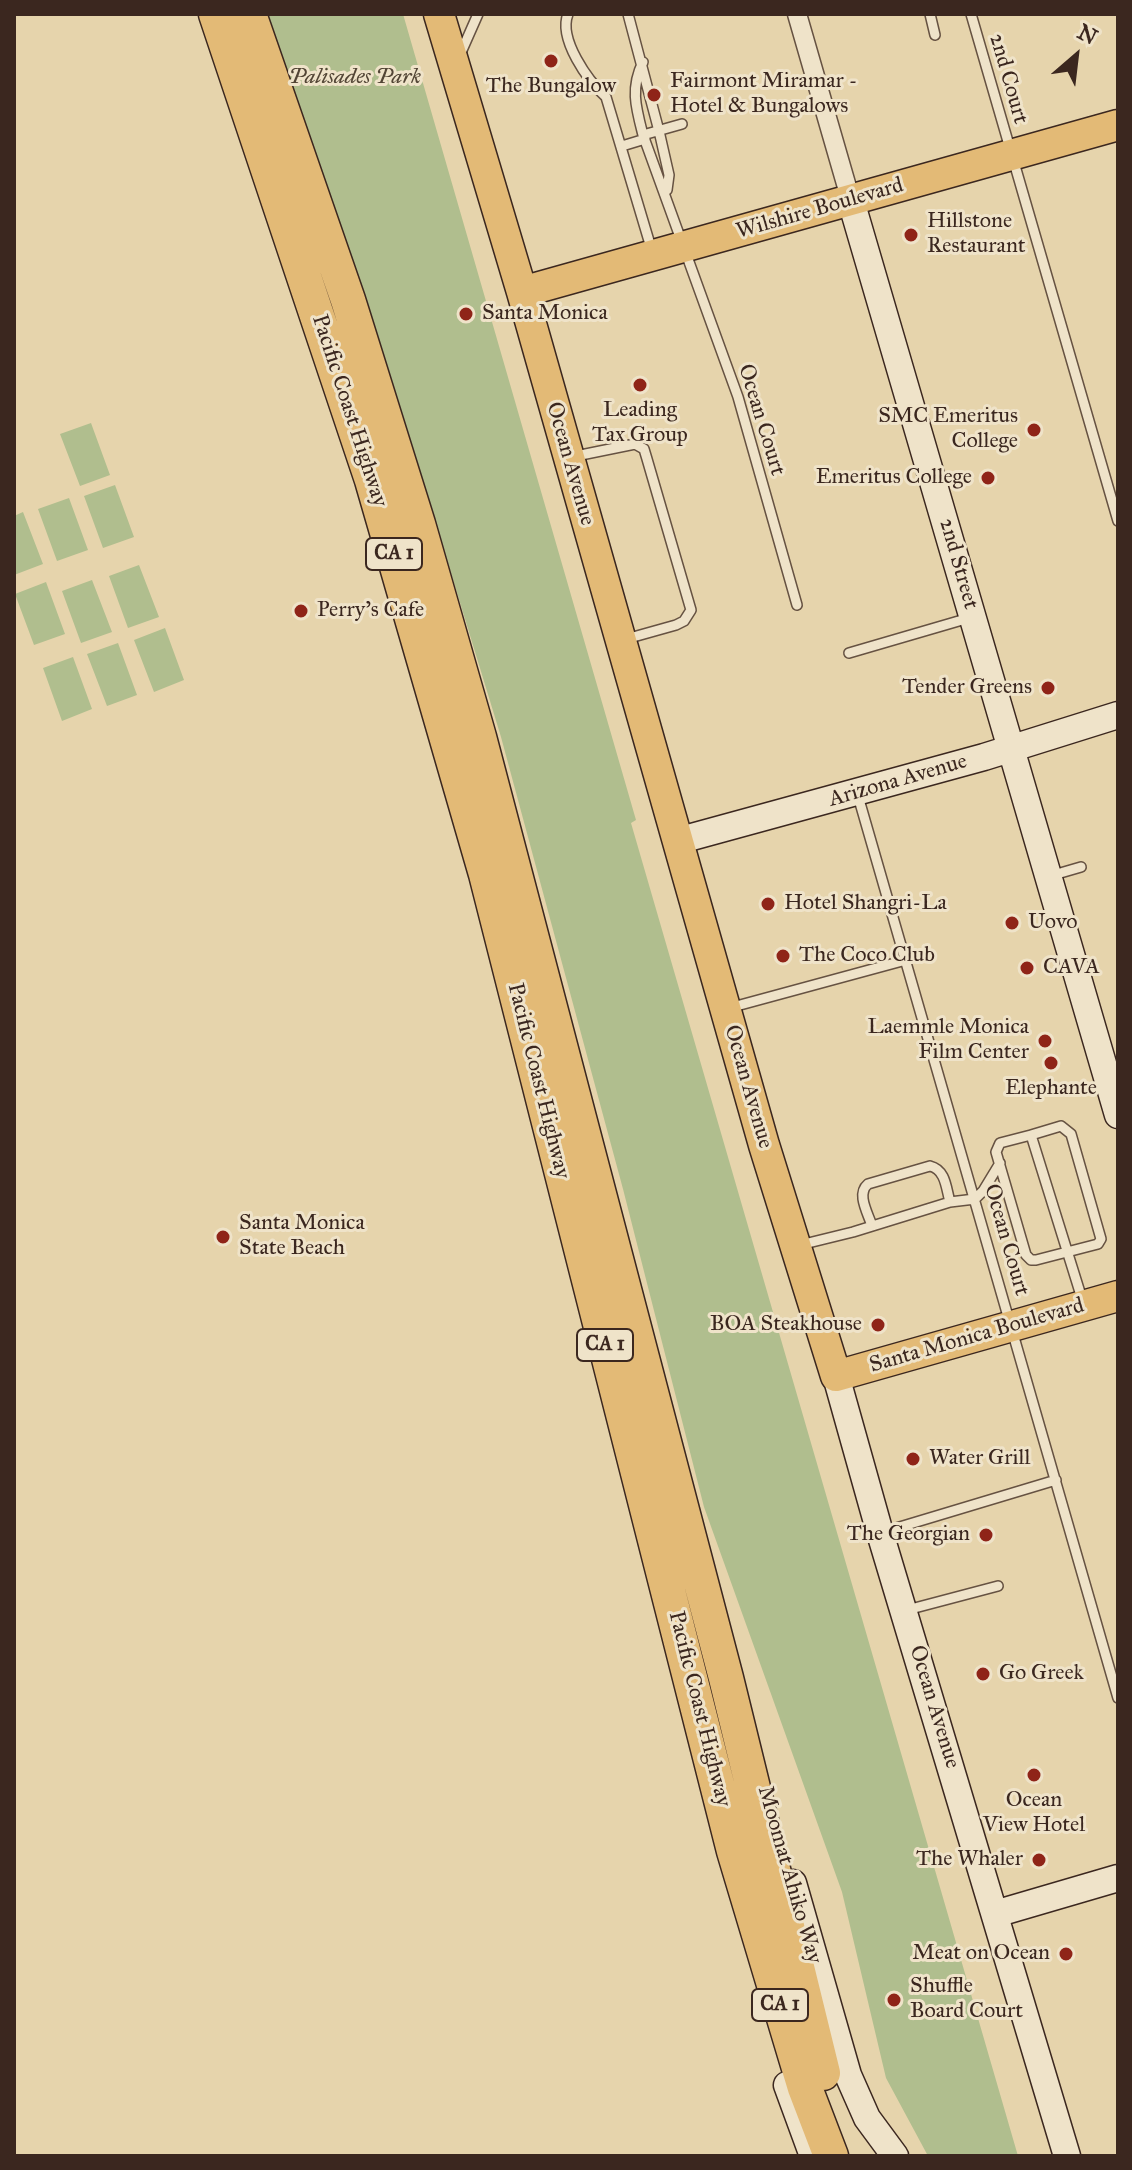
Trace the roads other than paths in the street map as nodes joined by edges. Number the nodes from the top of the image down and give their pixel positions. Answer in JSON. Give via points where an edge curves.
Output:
{"nodes":[{"id":1,"x":216,"y":14,"type":"edge"},
{"id":2,"x":249,"y":14,"type":"edge"},
{"id":3,"x":439,"y":14,"type":"edge"},
{"id":4,"x":478,"y":14,"type":"edge"},
{"id":5,"x":568,"y":14,"type":"edge"},
{"id":6,"x":628,"y":14,"type":"edge"},
{"id":7,"x":797,"y":14,"type":"edge"},
{"id":8,"x":930,"y":14,"type":"edge"},
{"id":9,"x":971,"y":14,"type":"edge"},
{"id":10,"x":935,"y":35,"type":"dead end"},
{"id":11,"x":643,"y":62,"type":"junction"},
{"id":12,"x":455,"y":67,"type":"junction"},
{"id":13,"x":682,"y":124,"type":"dead end"},
{"id":14,"x":1118,"y":125,"type":"edge"},
{"id":15,"x":659,"y":131,"type":"junction"},
{"id":16,"x":644,"y":137,"type":"junction"},
{"id":17,"x":622,"y":146,"type":"junction"},
{"id":18,"x":1011,"y":155,"type":"junction"},
{"id":19,"x":666,"y":194,"type":"junction"},
{"id":20,"x":851,"y":201,"type":"junction"},
{"id":21,"x":308,"y":233,"type":"junction"},
{"id":22,"x":683,"y":248,"type":"junction"},
{"id":23,"x":653,"y":256,"type":"junction"},
{"id":24,"x":522,"y":292,"type":"junction"},
{"id":25,"x":568,"y":458,"type":"junction"},
{"id":26,"x":1118,"y":521,"type":"edge"},
{"id":27,"x":797,"y":605,"type":"dead end"},
{"id":28,"x":973,"y":617,"type":"junction"},
{"id":29,"x":619,"y":641,"type":"junction"},
{"id":30,"x":849,"y":653,"type":"dead end"},
{"id":31,"x":1118,"y":715,"type":"edge"},
{"id":32,"x":1011,"y":748,"type":"junction"},
{"id":33,"x":857,"y":793,"type":"junction"},
{"id":34,"x":677,"y":841,"type":"junction"},
{"id":35,"x":1081,"y":867,"type":"dead end"},
{"id":36,"x":1048,"y":876,"type":"junction"},
{"id":37,"x":906,"y":960,"type":"junction"},
{"id":38,"x":726,"y":1008,"type":"junction"},
{"id":39,"x":1118,"y":1111,"type":"edge"},
{"id":40,"x":1031,"y":1135,"type":"junction"},
{"id":41,"x":1000,"y":1163,"type":"junction"},
{"id":42,"x":975,"y":1199,"type":"junction"},
{"id":43,"x":950,"y":1202,"type":"junction"},
{"id":44,"x":872,"y":1226,"type":"junction"},
{"id":45,"x":796,"y":1246,"type":"junction"},
{"id":46,"x":1067,"y":1253,"type":"junction"},
{"id":47,"x":1118,"y":1296,"type":"edge"},
{"id":48,"x":1084,"y":1305,"type":"junction"},
{"id":49,"x":1011,"y":1325,"type":"junction"},
{"id":50,"x":836,"y":1376,"type":"junction"},
{"id":51,"x":1056,"y":1480,"type":"junction"},
{"id":52,"x":880,"y":1533,"type":"junction"},
{"id":53,"x":998,"y":1586,"type":"dead end"},
{"id":54,"x":904,"y":1611,"type":"junction"},
{"id":55,"x":726,"y":1678,"type":"junction"},
{"id":56,"x":1118,"y":1698,"type":"edge"},
{"id":57,"x":734,"y":1851,"type":"junction"},
{"id":58,"x":1118,"y":1878,"type":"edge"},
{"id":59,"x":995,"y":1914,"type":"junction"},
{"id":60,"x":783,"y":2074,"type":"junction"},
{"id":61,"x":803,"y":2156,"type":"edge"},
{"id":62,"x":813,"y":2156,"type":"edge"},
{"id":63,"x":831,"y":2156,"type":"edge"},
{"id":64,"x":854,"y":2156,"type":"edge"},
{"id":65,"x":895,"y":2156,"type":"edge"},
{"id":66,"x":1067,"y":2156,"type":"edge"}],
"edges":[{"from":1,"to":21,"type":"highway","name":"Pacific Coast Highway","number":"CA 1"},
{"from":2,"to":21,"type":"highway","name":"Pacific Coast Highway","number":"CA 1"},
{"from":3,"to":12,"type":"main road","name":"Ocean Avenue"},
{"from":4,"to":12,"type":"lane"},
{"from":5,"to":17,"type":"lane","via":[[565,22],[574,52],[591,83],[606,97]]},
{"from":6,"to":11,"type":"lane"},
{"from":7,"to":20,"type":"street","name":"2nd Street"},
{"from":8,"to":10,"type":"lane"},
{"from":9,"to":18,"type":"lane","name":"2nd Court"},
{"from":11,"to":15,"type":"lane"},
{"from":11,"to":16,"type":"lane","via":[[634,84]]},
{"from":12,"to":24,"type":"main road","name":"Ocean Avenue"},
{"from":13,"to":15,"type":"lane"},
{"from":14,"to":18,"type":"main road","name":"Wilshire Boulevard"},
{"from":15,"to":16,"type":"lane"},
{"from":15,"to":19,"type":"lane","via":[[669,175]]},
{"from":16,"to":17,"type":"lane"},
{"from":16,"to":19,"type":"lane"},
{"from":17,"to":23,"type":"lane"},
{"from":18,"to":20,"type":"main road","name":"Wilshire Boulevard"},
{"from":18,"to":26,"type":"lane","name":"2nd Court"},
{"from":19,"to":22,"type":"lane","name":"Ocean Court"},
{"from":20,"to":22,"type":"main road","name":"Wilshire Boulevard"},
{"from":20,"to":28,"type":"street","name":"2nd Street"},
{"from":21,"to":55,"type":"highway","name":"Pacific Coast Highway","number":"CA 1","via":[[418,524],[479,737]]},
{"from":21,"to":57,"type":"highway","name":"Pacific Coast Highway","number":"CA 1","via":[[372,480],[486,874]]},
{"from":22,"to":23,"type":"main road","name":"Wilshire Boulevard"},
{"from":22,"to":27,"type":"lane","name":"Ocean Court","via":[[738,397]]},
{"from":23,"to":24,"type":"main road","name":"Wilshire Boulevard"},
{"from":24,"to":25,"type":"main road","name":"Ocean Avenue"},
{"from":25,"to":29,"type":"main road","name":"Ocean Avenue"},
{"from":25,"to":29,"type":"lane","via":[[625,445],[644,449],[691,605],[684,621]]},
{"from":28,"to":30,"type":"lane"},
{"from":28,"to":32,"type":"street","name":"2nd Street"},
{"from":29,"to":34,"type":"main road","name":"Ocean Avenue"},
{"from":31,"to":32,"type":"street","name":"Arizona Avenue"},
{"from":32,"to":33,"type":"street","name":"Arizona Avenue"},
{"from":32,"to":36,"type":"street","name":"2nd Street"},
{"from":33,"to":34,"type":"street","name":"Arizona Avenue"},
{"from":33,"to":37,"type":"lane","name":"Ocean Court"},
{"from":34,"to":38,"type":"main road","name":"Ocean Avenue"},
{"from":35,"to":36,"type":"lane"},
{"from":36,"to":39,"type":"street","name":"2nd Street"},
{"from":37,"to":38,"type":"lane"},
{"from":37,"to":42,"type":"lane","name":"Ocean Court"},
{"from":38,"to":45,"type":"main road","name":"Ocean Avenue"},
{"from":40,"to":41,"type":"lane","via":[[1000,1143]]},
{"from":40,"to":46,"type":"lane"},
{"from":40,"to":46,"type":"lane","via":[[1061,1126],[1071,1134],[1101,1234],[1098,1244]]},
{"from":41,"to":42,"type":"lane"},
{"from":41,"to":46,"type":"lane","via":[[1026,1255],[1031,1260]]},
{"from":42,"to":43,"type":"lane"},
{"from":42,"to":49,"type":"lane","name":"Ocean Court"},
{"from":43,"to":44,"type":"lane"},
{"from":43,"to":44,"type":"lane","via":[[936,1167],[868,1184],[862,1194]]},
{"from":44,"to":45,"type":"lane"},
{"from":45,"to":50,"type":"main road","name":"Ocean Avenue"},
{"from":46,"to":48,"type":"lane"},
{"from":47,"to":48,"type":"main road","name":"Santa Monica Boulevard"},
{"from":48,"to":49,"type":"main road","name":"Santa Monica Boulevard"},
{"from":49,"to":50,"type":"main road","name":"Santa Monica Boulevard"},
{"from":49,"to":51,"type":"lane","name":"Ocean Court"},
{"from":50,"to":52,"type":"street","name":"Ocean Avenue"},
{"from":51,"to":52,"type":"lane"},
{"from":51,"to":56,"type":"lane","name":"Ocean Court"},
{"from":52,"to":54,"type":"street","name":"Ocean Avenue"},
{"from":53,"to":54,"type":"lane"},
{"from":54,"to":59,"type":"street","name":"Ocean Avenue"},
{"from":55,"to":64,"type":"highway","name":"Pacific Coast Highway","number":"CA 1","via":[[823,2074]]},
{"from":55,"to":65,"type":"street","name":"Moomat Ahiko Way","via":[[772,1812],[848,2075],[867,2118]]},
{"from":57,"to":60,"type":"street","name":"Moomat Ahiko Way"},
{"from":57,"to":63,"type":"highway","name":"Pacific Coast Highway","number":"CA 1","via":[[805,2088]]},
{"from":58,"to":59,"type":"street"},
{"from":59,"to":66,"type":"street","name":"Ocean Avenue"},
{"from":60,"to":61,"type":"lane"},
{"from":60,"to":62,"type":"street","name":"Moomat Ahiko Way"}]}
